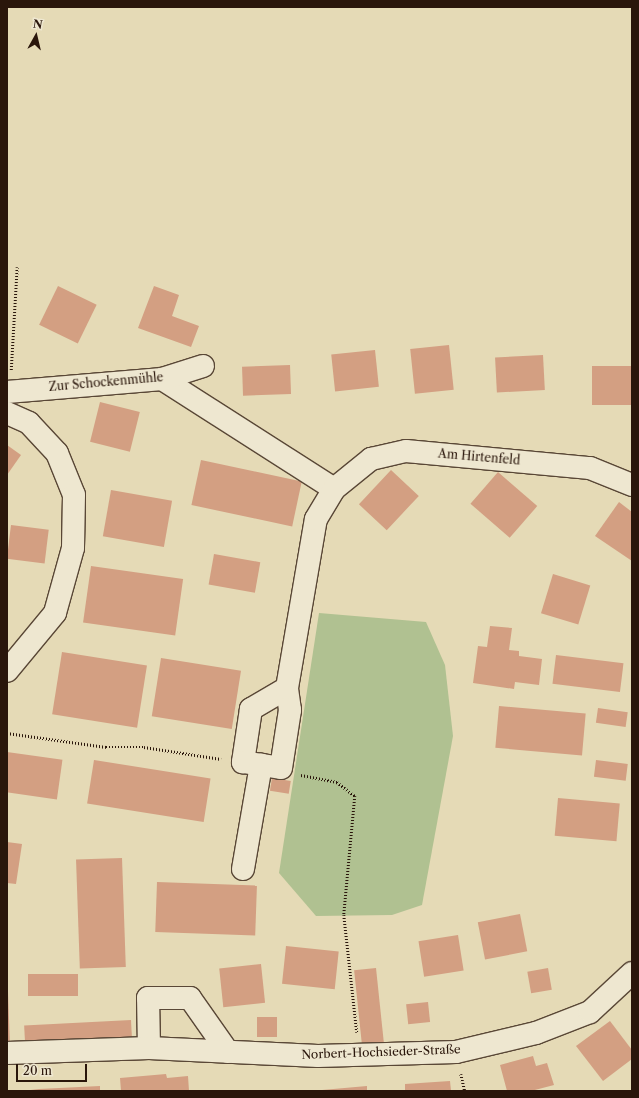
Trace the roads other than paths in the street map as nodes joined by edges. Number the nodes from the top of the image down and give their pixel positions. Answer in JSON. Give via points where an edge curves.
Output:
{"nodes":[{"id":1,"x":203,"y":366,"type":"dead end"},
{"id":2,"x":162,"y":379,"type":"junction"},
{"id":3,"x":8,"y":391,"type":"edge"},
{"id":4,"x":7,"y":413,"type":"edge"},
{"id":5,"x":632,"y":485,"type":"edge"},
{"id":6,"x":334,"y":489,"type":"junction"},
{"id":7,"x":7,"y":672,"type":"edge"},
{"id":8,"x":287,"y":688,"type":"junction"},
{"id":9,"x":262,"y":765,"type":"junction"},
{"id":10,"x":243,"y":869,"type":"dead end"},
{"id":11,"x":632,"y":973,"type":"edge"},
{"id":12,"x":149,"y":1048,"type":"junction"},
{"id":13,"x":228,"y":1052,"type":"junction"},
{"id":14,"x":7,"y":1053,"type":"edge"}],
"edges":[{"from":1,"to":2,"type":"street","name":"Zur Schockenmühle"},
{"from":2,"to":3,"type":"street","name":"Zur Schockenmühle"},
{"from":2,"to":6,"type":"street"},
{"from":4,"to":7,"type":"street","via":[[29,423],[57,453],[74,494],[73,548],[55,613]]},
{"from":5,"to":6,"type":"street","name":"Am Hirtenfeld","via":[[590,468],[406,451],[371,459]]},
{"from":6,"to":8,"type":"street","name":"Am Hirtenfeld","via":[[316,519]]},
{"from":8,"to":9,"type":"street","name":"Am Hirtenfeld","via":[[290,710]]},
{"from":8,"to":9,"type":"street","via":[[251,709]]},
{"from":9,"to":10,"type":"street"},
{"from":11,"to":13,"type":"street","name":"Norbert-Hochsieder-Straße","via":[[590,1012],[536,1033],[456,1052],[318,1056]]},
{"from":12,"to":13,"type":"street","name":"Norbert-Hochsieder-Straße"},
{"from":12,"to":13,"type":"street","via":[[148,998],[190,998]]},
{"from":12,"to":14,"type":"street","name":"Norbert-Hochsieder-Straße"}]}
